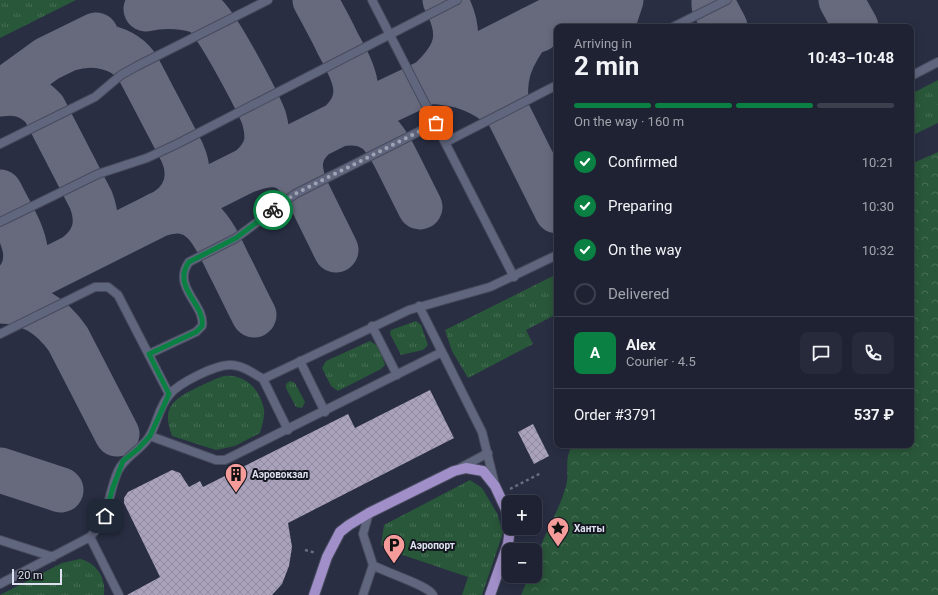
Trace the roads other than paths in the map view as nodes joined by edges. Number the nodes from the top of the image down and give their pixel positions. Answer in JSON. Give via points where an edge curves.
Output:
{"nodes":[{"id":1,"x":268,"y":0,"type":"edge"},
{"id":2,"x":372,"y":0,"type":"edge"},
{"id":3,"x":457,"y":0,"type":"edge"},
{"id":4,"x":727,"y":0,"type":"edge"},
{"id":5,"x":679,"y":24,"type":"edge"},
{"id":6,"x":390,"y":36,"type":"junction"},
{"id":7,"x":938,"y":62,"type":"edge"},
{"id":8,"x":914,"y":74,"type":"edge"},
{"id":9,"x":554,"y":87,"type":"edge"},
{"id":10,"x":436,"y":123,"type":"junction"},
{"id":11,"x":446,"y":142,"type":"junction"},
{"id":12,"x":0,"y":144,"type":"edge"},
{"id":13,"x":0,"y":222,"type":"edge"},
{"id":14,"x":554,"y":257,"type":"edge"},
{"id":15,"x":514,"y":277,"type":"junction"},
{"id":16,"x":419,"y":306,"type":"junction"},
{"id":17,"x":372,"y":326,"type":"junction"},
{"id":18,"x":0,"y":334,"type":"edge"},
{"id":19,"x":442,"y":352,"type":"junction"},
{"id":20,"x":149,"y":354,"type":"junction"},
{"id":21,"x":300,"y":361,"type":"junction"},
{"id":22,"x":397,"y":375,"type":"junction"},
{"id":23,"x":263,"y":379,"type":"junction"},
{"id":24,"x":169,"y":394,"type":"junction"},
{"id":25,"x":325,"y":412,"type":"junction"},
{"id":26,"x":288,"y":430,"type":"junction"},
{"id":27,"x":150,"y":436,"type":"junction"},
{"id":28,"x":488,"y":453,"type":"junction"},
{"id":29,"x":454,"y":471,"type":"junction"},
{"id":30,"x":495,"y":486,"type":"junction"},
{"id":31,"x":502,"y":501,"type":"edge"},
{"id":32,"x":369,"y":513,"type":"junction"},
{"id":33,"x":509,"y":535,"type":"edge"},
{"id":34,"x":90,"y":537,"type":"junction"},
{"id":35,"x":0,"y":540,"type":"edge"},
{"id":36,"x":53,"y":557,"type":"junction"},
{"id":37,"x":373,"y":565,"type":"junction"},
{"id":38,"x":0,"y":584,"type":"edge"},
{"id":39,"x":119,"y":595,"type":"edge"},
{"id":40,"x":314,"y":595,"type":"edge"},
{"id":41,"x":362,"y":595,"type":"edge"},
{"id":42,"x":433,"y":595,"type":"edge"},
{"id":43,"x":490,"y":595,"type":"edge"}],
"edges":[{"from":1,"to":12,"type":"lane","via":[[137,66],[121,75],[95,97]]},
{"from":2,"to":6,"type":"lane"},
{"from":3,"to":6,"type":"lane"},
{"from":4,"to":5,"type":"lane"},
{"from":6,"to":10,"type":"lane"},
{"from":6,"to":13,"type":"lane","via":[[161,152],[98,174]]},
{"from":7,"to":8,"type":"lane"},
{"from":9,"to":11,"type":"lane"},
{"from":10,"to":11,"type":"lane"},
{"from":10,"to":20,"type":"lane","via":[[295,194],[236,238],[189,262],[184,280],[202,318],[202,326],[196,332]]},
{"from":11,"to":15,"type":"lane"},
{"from":14,"to":15,"type":"lane"},
{"from":15,"to":16,"type":"lane","via":[[490,287]]},
{"from":16,"to":17,"type":"lane"},
{"from":16,"to":19,"type":"lane"},
{"from":17,"to":21,"type":"lane"},
{"from":17,"to":22,"type":"lane"},
{"from":18,"to":20,"type":"lane","via":[[95,287],[102,286],[118,295]]},
{"from":19,"to":22,"type":"lane"},
{"from":19,"to":28,"type":"lane","via":[[482,432]]},
{"from":20,"to":24,"type":"lane"},
{"from":21,"to":23,"type":"lane"},
{"from":21,"to":25,"type":"lane"},
{"from":22,"to":25,"type":"lane"},
{"from":23,"to":24,"type":"lane","via":[[244,369],[223,366],[184,383]]},
{"from":23,"to":26,"type":"lane"},
{"from":24,"to":27,"type":"lane"},
{"from":25,"to":26,"type":"lane"},
{"from":26,"to":27,"type":"lane","via":[[225,460],[216,460]]},
{"from":27,"to":34,"type":"lane","via":[[123,461],[105,516]]},
{"from":28,"to":29,"type":"lane"},
{"from":28,"to":30,"type":"lane"},
{"from":29,"to":30,"type":"main road","via":[[466,468],[483,471]]},
{"from":29,"to":32,"type":"main road"},
{"from":30,"to":31,"type":"main road"},
{"from":32,"to":37,"type":"lane","via":[[363,534]]},
{"from":32,"to":40,"type":"main road","via":[[340,532],[327,557]]},
{"from":33,"to":43,"type":"main road"},
{"from":34,"to":36,"type":"lane"},
{"from":34,"to":39,"type":"lane"},
{"from":35,"to":36,"type":"lane"},
{"from":36,"to":38,"type":"lane"},
{"from":37,"to":41,"type":"lane"},
{"from":37,"to":42,"type":"lane","via":[[428,588]]}]}
